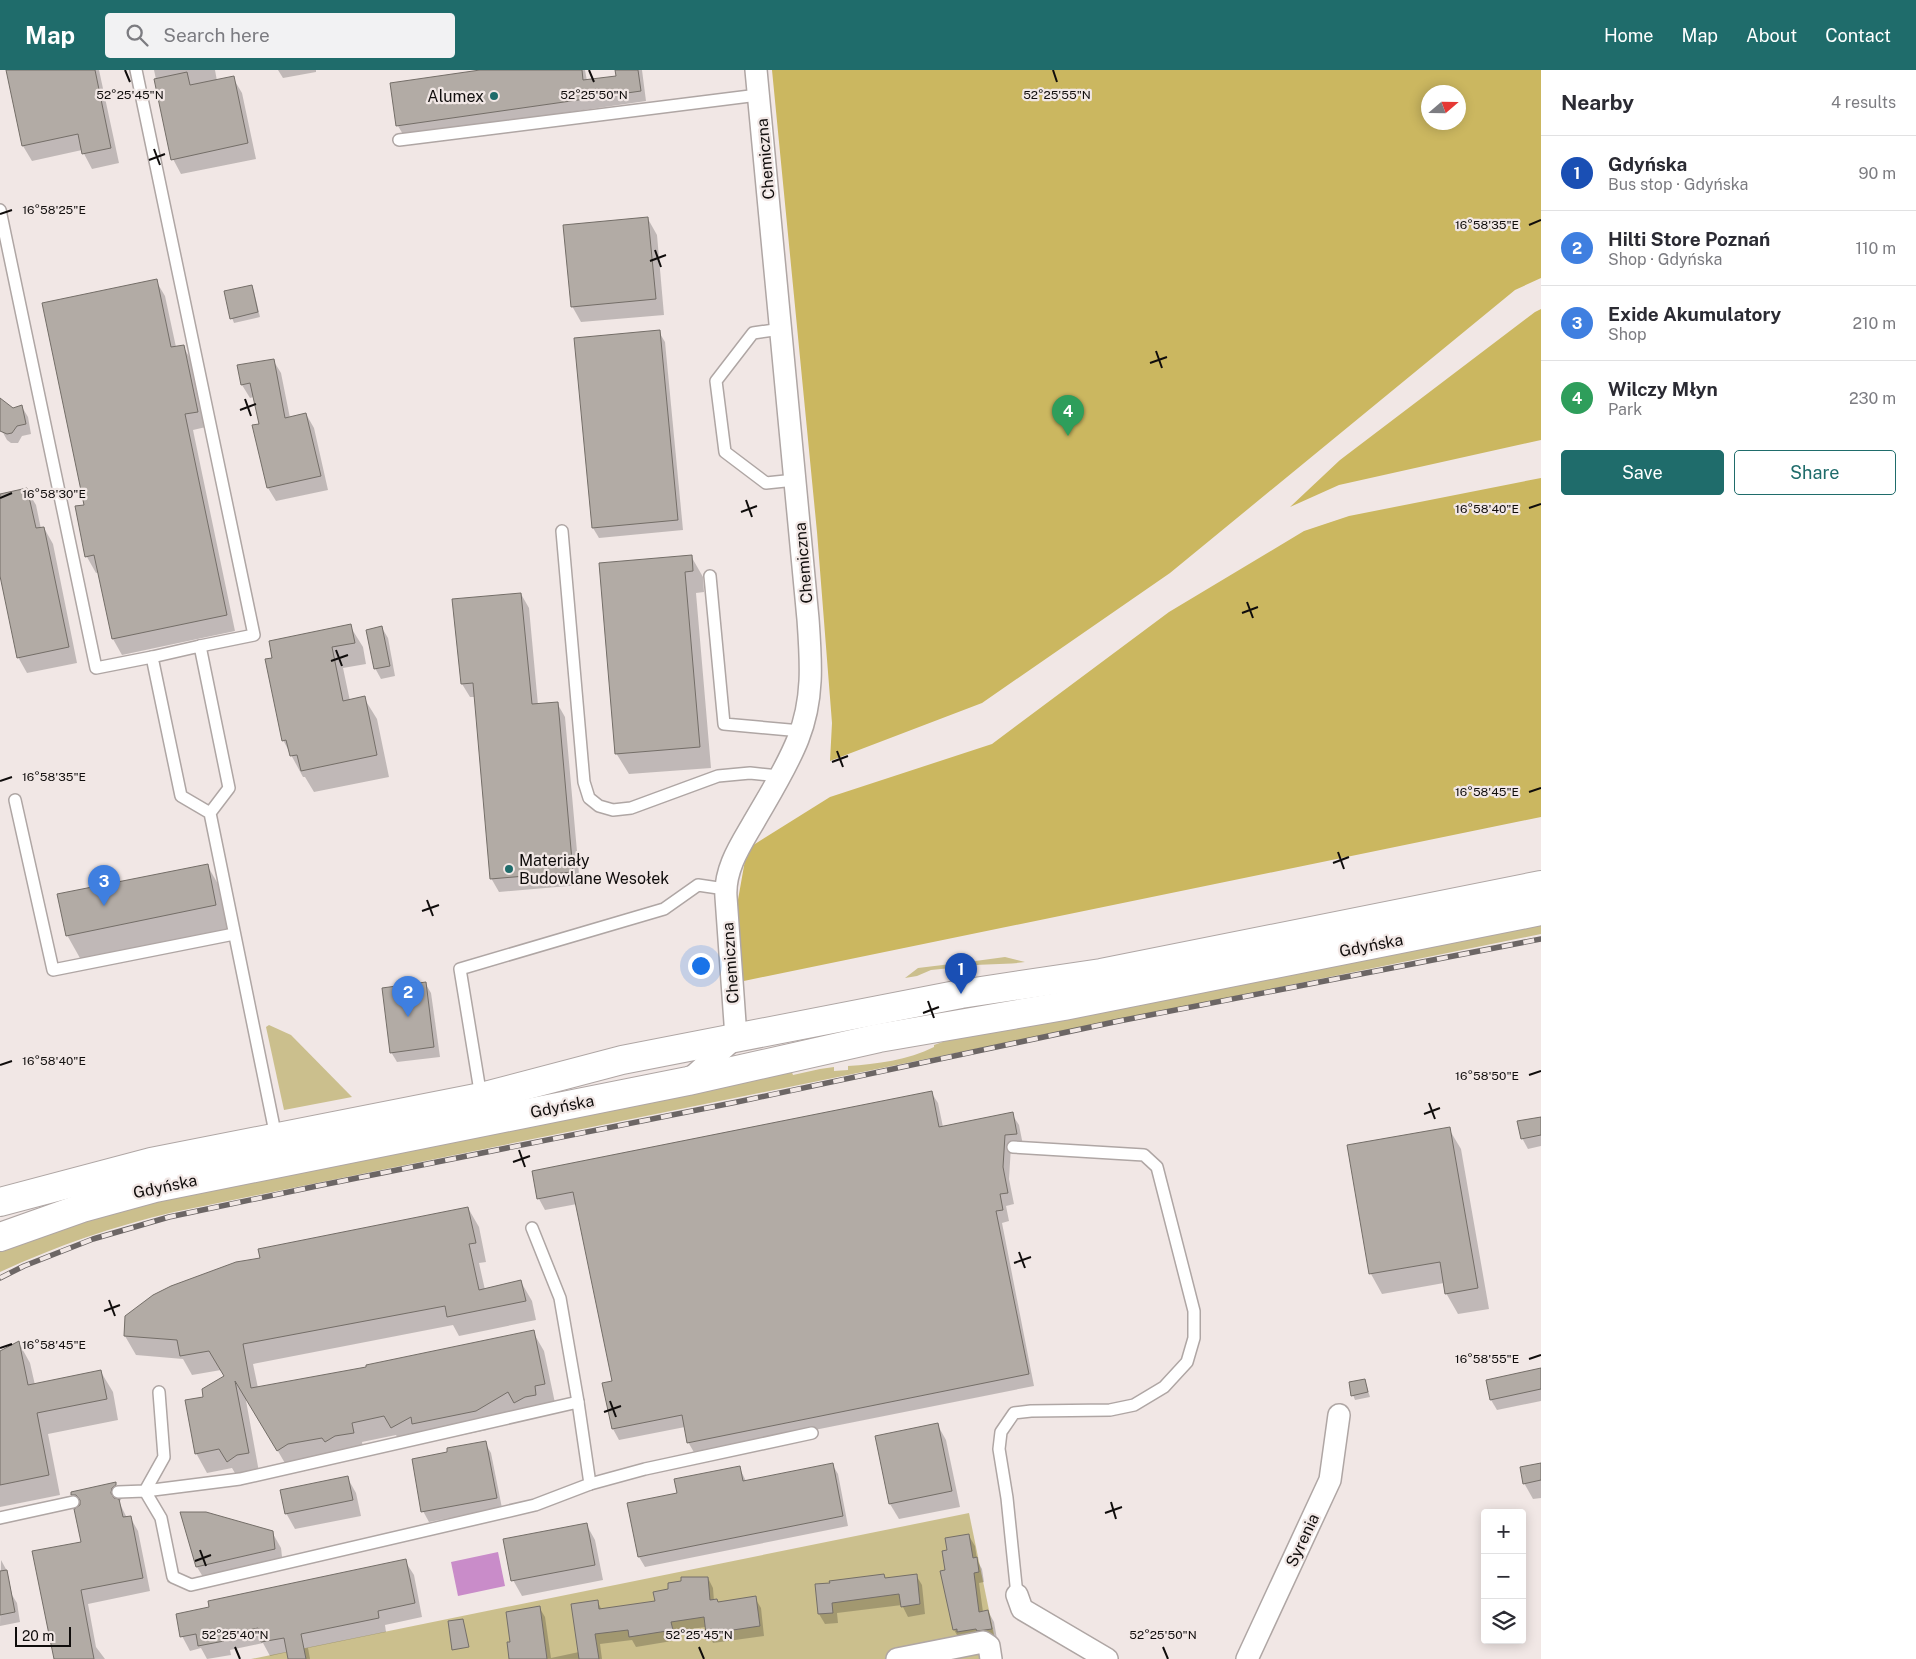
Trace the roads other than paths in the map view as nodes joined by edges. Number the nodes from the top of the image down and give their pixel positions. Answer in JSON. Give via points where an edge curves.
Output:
{"nodes":[{"id":1,"x":136,"y":70,"type":"edge"},
{"id":2,"x":756,"y":70,"type":"edge"},
{"id":3,"x":758,"y":94,"type":"junction"},
{"id":4,"x":399,"y":140,"type":"dead end"},
{"id":5,"x":0,"y":210,"type":"edge"},
{"id":6,"x":781,"y":329,"type":"junction"},
{"id":7,"x":795,"y":480,"type":"junction"},
{"id":8,"x":562,"y":530,"type":"dead end"},
{"id":9,"x":710,"y":576,"type":"dead end"},
{"id":10,"x":200,"y":646,"type":"junction"},
{"id":11,"x":152,"y":656,"type":"junction"},
{"id":12,"x":801,"y":731,"type":"junction"},
{"id":13,"x":779,"y":776,"type":"junction"},
{"id":14,"x":15,"y":800,"type":"dead end"},
{"id":15,"x":210,"y":813,"type":"junction"},
{"id":16,"x":1541,"y":885,"type":"edge"},
{"id":17,"x":725,"y":889,"type":"junction"},
{"id":18,"x":1541,"y":911,"type":"edge"},
{"id":19,"x":234,"y":934,"type":"junction"},
{"id":20,"x":736,"y":1037,"type":"junction"},
{"id":21,"x":773,"y":1062,"type":"junction"},
{"id":22,"x":688,"y":1081,"type":"junction"},
{"id":23,"x":481,"y":1097,"type":"junction"},
{"id":24,"x":276,"y":1137,"type":"junction"},
{"id":25,"x":1014,"y":1147,"type":"dead end"},
{"id":26,"x":0,"y":1202,"type":"edge"},
{"id":27,"x":532,"y":1228,"type":"dead end"},
{"id":28,"x":0,"y":1236,"type":"edge"},
{"id":29,"x":159,"y":1392,"type":"dead end"},
{"id":30,"x":578,"y":1402,"type":"junction"},
{"id":31,"x":1339,"y":1415,"type":"dead end"},
{"id":32,"x":812,"y":1434,"type":"dead end"},
{"id":33,"x":590,"y":1484,"type":"junction"},
{"id":34,"x":145,"y":1491,"type":"junction"},
{"id":35,"x":118,"y":1492,"type":"dead end"},
{"id":36,"x":73,"y":1502,"type":"dead end"},
{"id":37,"x":0,"y":1518,"type":"edge"},
{"id":38,"x":1017,"y":1595,"type":"joint"},
{"id":39,"x":896,"y":1659,"type":"edge"},
{"id":40,"x":991,"y":1659,"type":"edge"},
{"id":41,"x":1107,"y":1659,"type":"edge"},
{"id":42,"x":1247,"y":1659,"type":"edge"}],
"edges":[{"from":1,"to":10,"type":"lane","via":[[254,635]]},
{"from":2,"to":3,"type":"street","name":"Chemiczna"},
{"from":3,"to":4,"type":"lane"},
{"from":3,"to":6,"type":"street","name":"Chemiczna"},
{"from":5,"to":11,"type":"lane","via":[[96,668]]},
{"from":6,"to":7,"type":"street","name":"Chemiczna"},
{"from":6,"to":7,"type":"lane","via":[[753,333],[716,381],[725,452],[766,483]]},
{"from":7,"to":12,"type":"street","name":"Chemiczna","via":[[811,662],[810,694]]},
{"from":8,"to":13,"type":"lane","via":[[584,782],[589,798],[599,806],[613,810],[630,808],[718,776],[750,773]]},
{"from":9,"to":12,"type":"lane","via":[[724,724]]},
{"from":10,"to":11,"type":"lane"},
{"from":10,"to":15,"type":"lane","via":[[229,788]]},
{"from":11,"to":15,"type":"lane","via":[[181,796]]},
{"from":12,"to":13,"type":"street","name":"Chemiczna"},
{"from":13,"to":17,"type":"street","name":"Chemiczna","via":[[736,853]]},
{"from":14,"to":19,"type":"lane","via":[[53,970]]},
{"from":15,"to":19,"type":"lane"},
{"from":16,"to":20,"type":"main road","name":"Gdyńska","via":[[1101,973],[961,994]]},
{"from":17,"to":20,"type":"street","name":"Chemiczna"},
{"from":17,"to":23,"type":"lane","via":[[698,885],[664,909],[460,969]]},
{"from":18,"to":21,"type":"main road","name":"Gdyńska","via":[[1064,1006],[879,1038]]},
{"from":19,"to":24,"type":"lane"},
{"from":20,"to":21,"type":"street"},
{"from":20,"to":22,"type":"street"},
{"from":20,"to":23,"type":"main road","name":"Gdyńska","via":[[622,1060]]},
{"from":21,"to":22,"type":"main road","name":"Gdyńska"},
{"from":22,"to":28,"type":"main road","name":"Gdyńska","via":[[155,1188]]},
{"from":23,"to":24,"type":"main road","name":"Gdyńska"},
{"from":24,"to":26,"type":"main road","name":"Gdyńska","via":[[150,1162]]},
{"from":25,"to":38,"type":"lane","via":[[1144,1155],[1157,1167],[1194,1311],[1194,1338],[1187,1362],[1164,1387],[1134,1405],[1110,1410],[1014,1414],[1001,1432],[999,1449],[1008,1498]]},
{"from":27,"to":30,"type":"lane","via":[[560,1298]]},
{"from":29,"to":34,"type":"lane","via":[[164,1457]]},
{"from":30,"to":33,"type":"lane"},
{"from":30,"to":34,"type":"lane","via":[[240,1479]]},
{"from":31,"to":42,"type":"street","name":"Syrenia","via":[[1330,1480]]},
{"from":32,"to":33,"type":"lane","via":[[645,1469]]},
{"from":33,"to":34,"type":"lane","via":[[534,1505],[191,1585],[173,1577],[162,1518]]},
{"from":34,"to":35,"type":"lane"},
{"from":36,"to":37,"type":"lane"},
{"from":38,"to":41,"type":"street","via":[[1022,1608]]},
{"from":39,"to":40,"type":"street","via":[[983,1642],[988,1646]]}]}
